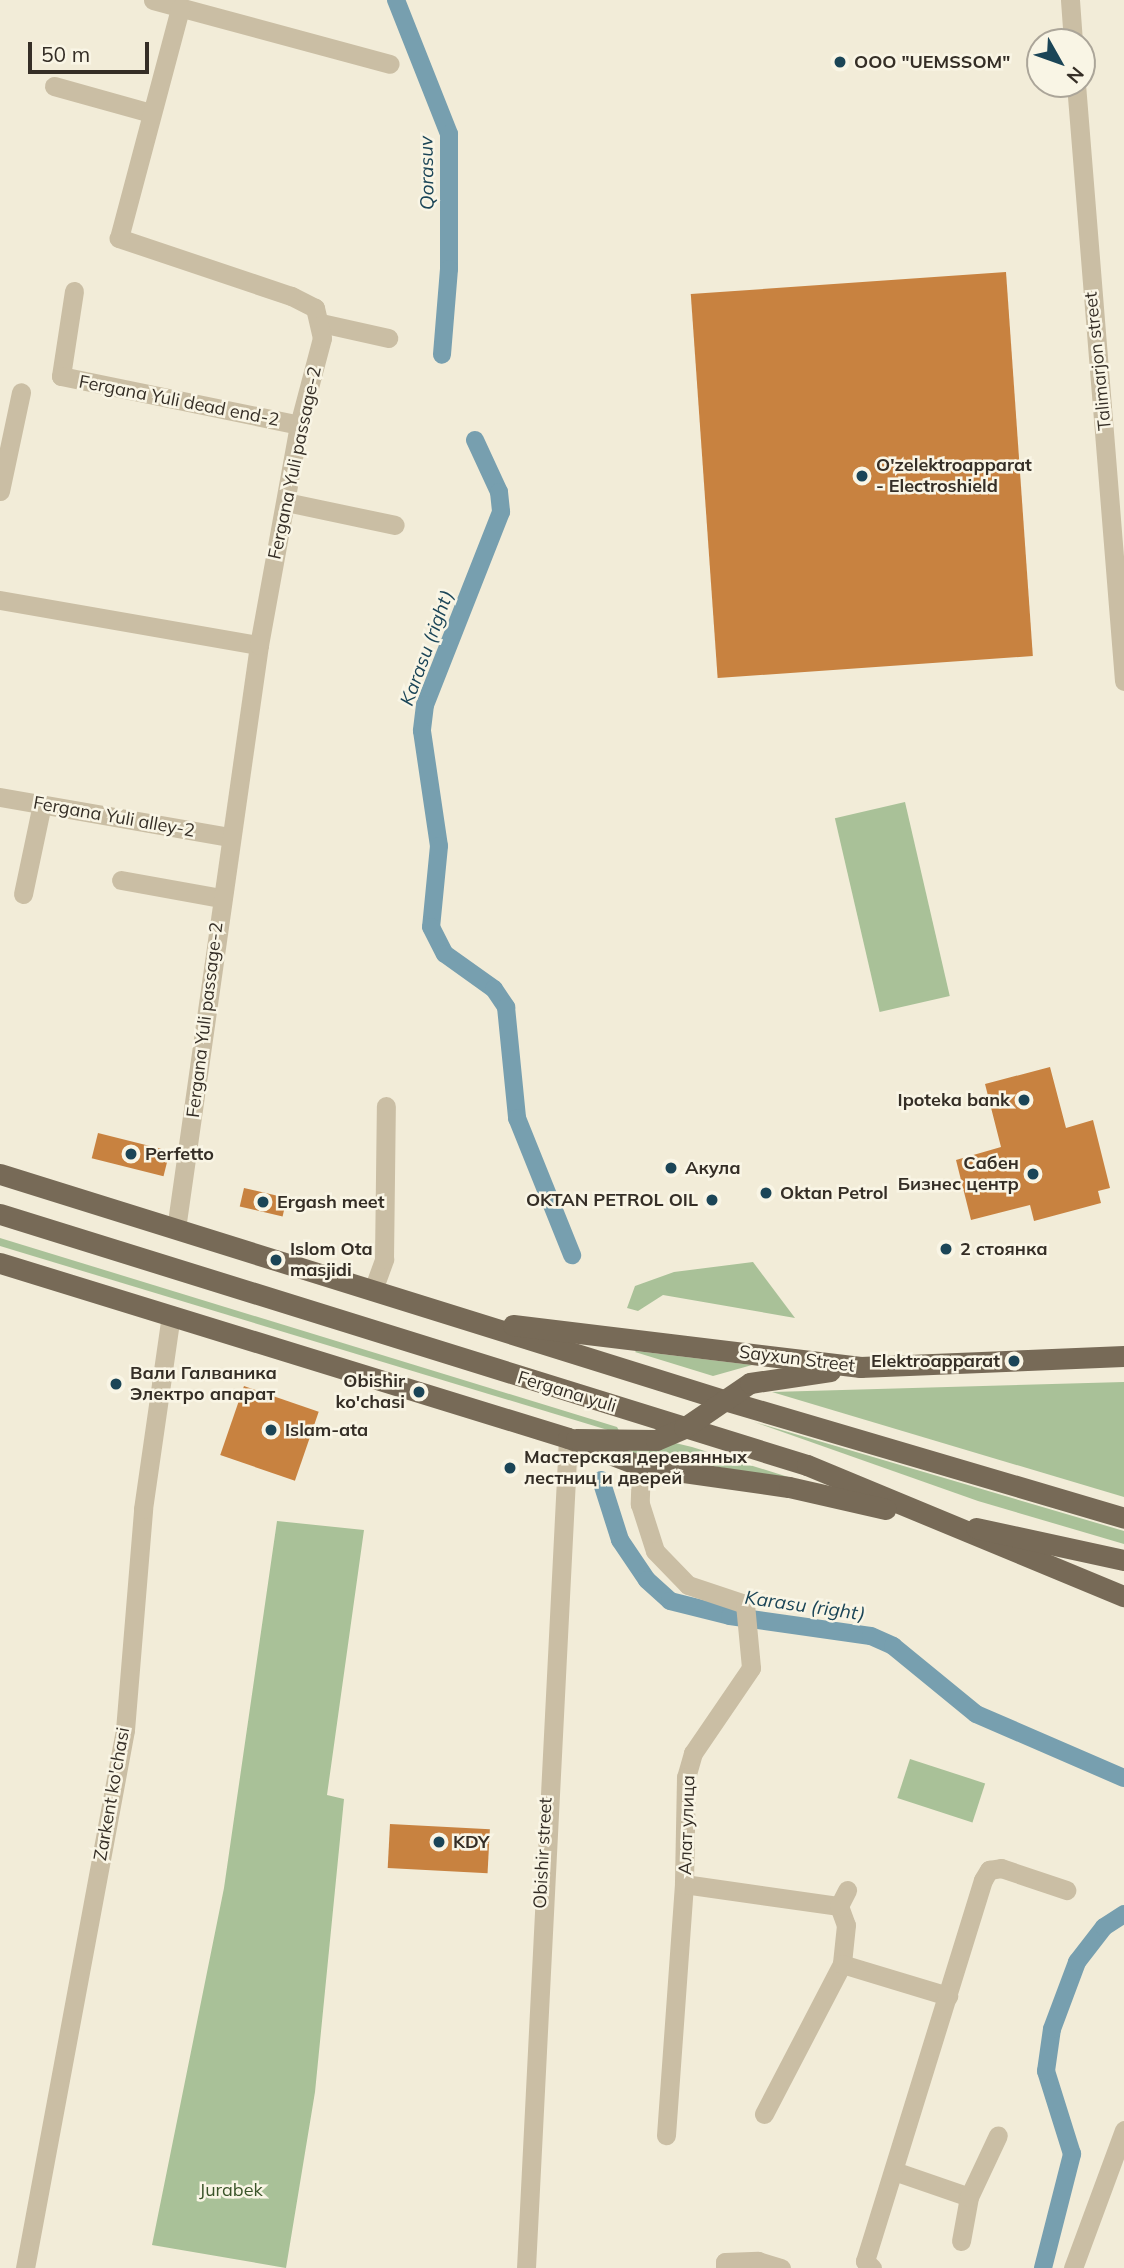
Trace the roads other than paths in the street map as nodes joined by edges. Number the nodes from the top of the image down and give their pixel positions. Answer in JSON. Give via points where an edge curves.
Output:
{"nodes":[{"id":1,"x":153,"y":0,"type":"edge"},
{"id":2,"x":1070,"y":0,"type":"edge"},
{"id":3,"x":180,"y":8,"type":"junction"},
{"id":4,"x":1072,"y":28,"type":"edge"},
{"id":5,"x":390,"y":64,"type":"dead end"},
{"id":6,"x":54,"y":86,"type":"dead end"},
{"id":7,"x":1077,"y":98,"type":"edge"},
{"id":8,"x":151,"y":113,"type":"junction"},
{"id":9,"x":74,"y":291,"type":"dead end"},
{"id":10,"x":321,"y":323,"type":"junction"},
{"id":11,"x":388,"y":338,"type":"dead end"},
{"id":12,"x":21,"y":392,"type":"dead end"},
{"id":13,"x":299,"y":425,"type":"junction"},
{"id":14,"x":0,"y":491,"type":"edge"},
{"id":15,"x":286,"y":502,"type":"junction"},
{"id":16,"x":396,"y":525,"type":"dead end"},
{"id":17,"x":0,"y":600,"type":"edge"},
{"id":18,"x":259,"y":645,"type":"junction"},
{"id":19,"x":1124,"y":681,"type":"edge"},
{"id":20,"x":0,"y":797,"type":"edge"},
{"id":21,"x":42,"y":804,"type":"junction"},
{"id":22,"x":229,"y":837,"type":"junction"},
{"id":23,"x":121,"y":880,"type":"dead end"},
{"id":24,"x":23,"y":894,"type":"dead end"},
{"id":25,"x":221,"y":898,"type":"junction"},
{"id":26,"x":386,"y":1106,"type":"dead end"},
{"id":27,"x":0,"y":1174,"type":"edge"},
{"id":28,"x":0,"y":1214,"type":"edge"},
{"id":29,"x":176,"y":1229,"type":"junction"},
{"id":30,"x":0,"y":1263,"type":"edge"},
{"id":31,"x":373,"y":1290,"type":"junction"},
{"id":32,"x":171,"y":1315,"type":"junction"},
{"id":33,"x":472,"y":1321,"type":"junction"},
{"id":34,"x":1124,"y":1356,"type":"edge"},
{"id":35,"x":860,"y":1367,"type":"junction"},
{"id":36,"x":724,"y":1400,"type":"junction"},
{"id":37,"x":684,"y":1428,"type":"junction"},
{"id":38,"x":568,"y":1438,"type":"junction"},
{"id":39,"x":740,"y":1445,"type":"junction"},
{"id":40,"x":641,"y":1466,"type":"junction"},
{"id":41,"x":1124,"y":1518,"type":"edge"},
{"id":42,"x":935,"y":1520,"type":"junction"},
{"id":43,"x":1124,"y":1560,"type":"edge"},
{"id":44,"x":1124,"y":1596,"type":"edge"},
{"id":45,"x":684,"y":1884,"type":"junction"},
{"id":46,"x":1066,"y":1890,"type":"dead end"},
{"id":47,"x":842,"y":1964,"type":"junction"},
{"id":48,"x":948,"y":1996,"type":"junction"},
{"id":49,"x":764,"y":2114,"type":"dead end"},
{"id":50,"x":1124,"y":2130,"type":"edge"},
{"id":51,"x":666,"y":2135,"type":"dead end"},
{"id":52,"x":998,"y":2135,"type":"dead end"},
{"id":53,"x":894,"y":2171,"type":"junction"},
{"id":54,"x":969,"y":2197,"type":"junction"},
{"id":55,"x":961,"y":2241,"type":"dead end"},
{"id":56,"x":25,"y":2268,"type":"edge"},
{"id":57,"x":526,"y":2268,"type":"edge"},
{"id":58,"x":724,"y":2268,"type":"edge"},
{"id":59,"x":780,"y":2268,"type":"edge"},
{"id":60,"x":872,"y":2268,"type":"edge"},
{"id":61,"x":1073,"y":2268,"type":"edge"}],
"edges":[{"from":1,"to":3,"type":"street"},
{"from":2,"to":4,"type":"street"},
{"from":3,"to":5,"type":"street"},
{"from":3,"to":8,"type":"street"},
{"from":6,"to":8,"type":"street"},
{"from":7,"to":19,"type":"street","name":"Talimarjon street"},
{"from":8,"to":10,"type":"street","via":[[119,238],[292,296],[314,308]]},
{"from":9,"to":13,"type":"street","name":"Fergana Yuli dead end-2","via":[[61,376]]},
{"from":10,"to":11,"type":"street"},
{"from":10,"to":13,"type":"street","name":"Fergana Yuli passage-2","via":[[322,338]]},
{"from":12,"to":14,"type":"street"},
{"from":13,"to":15,"type":"street","name":"Fergana Yuli passage-2"},
{"from":15,"to":16,"type":"street"},
{"from":15,"to":18,"type":"street","name":"Fergana Yuli passage-2"},
{"from":17,"to":18,"type":"street"},
{"from":18,"to":22,"type":"street","name":"Fergana Yuli passage-2"},
{"from":20,"to":21,"type":"street","name":"Fergana Yuli alley-2"},
{"from":21,"to":22,"type":"street","name":"Fergana Yuli alley-2"},
{"from":21,"to":24,"type":"street"},
{"from":22,"to":25,"type":"street","name":"Fergana Yuli passage-2"},
{"from":23,"to":25,"type":"street"},
{"from":25,"to":29,"type":"street","name":"Fergana Yuli passage-2"},
{"from":26,"to":31,"type":"street","via":[[384,1259]]},
{"from":27,"to":29,"type":"main road"},
{"from":28,"to":37,"type":"main road","name":"Fergana yuli"},
{"from":29,"to":31,"type":"main road"},
{"from":30,"to":32,"type":"main road"},
{"from":31,"to":33,"type":"main road"},
{"from":32,"to":38,"type":"main road"},
{"from":32,"to":56,"type":"street","name":"Zarkent ko'chasi","via":[[143,1509],[125,1730]]},
{"from":33,"to":35,"type":"main road","name":"Sayxun Street"},
{"from":33,"to":36,"type":"main road"},
{"from":34,"to":35,"type":"main road","name":"Sayxun Street"},
{"from":35,"to":36,"type":"main road","via":[[760,1380]]},
{"from":36,"to":37,"type":"main road"},
{"from":36,"to":39,"type":"main road","via":[[717,1421]]},
{"from":36,"to":41,"type":"main road"},
{"from":37,"to":38,"type":"main road","via":[[643,1443]]},
{"from":37,"to":39,"type":"main road","name":"Fergana yuli"},
{"from":38,"to":40,"type":"main road"},
{"from":38,"to":57,"type":"street","name":"Obishir street"},
{"from":39,"to":42,"type":"main road","name":"Fergana yuli","via":[[807,1465]]},
{"from":40,"to":42,"type":"main road","via":[[789,1488]]},
{"from":40,"to":45,"type":"street","name":"Алат улица","via":[[644,1523],[668,1569],[699,1590],[738,1598],[748,1609],[745,1631],[751,1668],[692,1753],[687,1777]]},
{"from":42,"to":43,"type":"main road"},
{"from":42,"to":44,"type":"main road","name":"Fergana yuli"},
{"from":45,"to":47,"type":"street","name":"Алат улица","via":[[843,1898]]},
{"from":45,"to":51,"type":"street","name":"Алат улица"},
{"from":46,"to":48,"type":"street","via":[[1001,1868],[989,1870]]},
{"from":47,"to":48,"type":"street"},
{"from":47,"to":49,"type":"street","name":"Алат улица"},
{"from":48,"to":53,"type":"street"},
{"from":50,"to":61,"type":"street"},
{"from":52,"to":54,"type":"street"},
{"from":53,"to":54,"type":"street"},
{"from":53,"to":60,"type":"street","via":[[864,2261]]},
{"from":54,"to":55,"type":"street"},
{"from":58,"to":59,"type":"street","via":[[725,2262],[758,2261]]}]}
